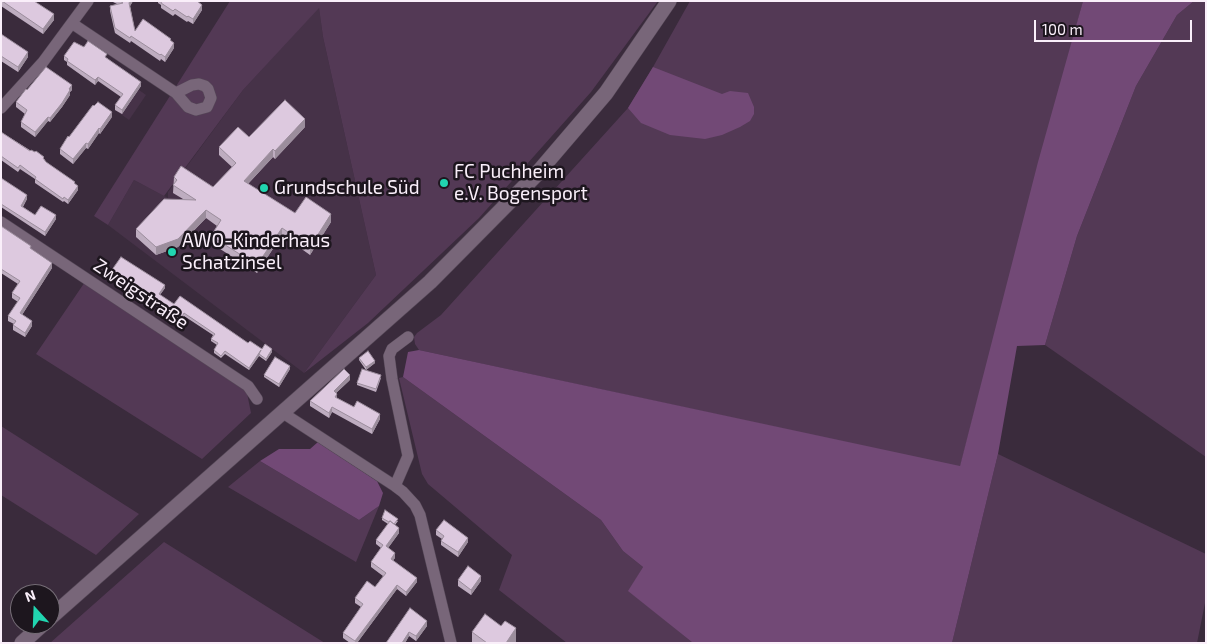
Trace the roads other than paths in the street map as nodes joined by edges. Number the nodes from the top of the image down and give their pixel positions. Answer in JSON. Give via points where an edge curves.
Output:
{"nodes":[{"id":1,"x":88,"y":1,"type":"edge"},
{"id":2,"x":669,"y":1,"type":"edge"},
{"id":3,"x":73,"y":24,"type":"junction"},
{"id":4,"x":176,"y":93,"type":"dead end"},
{"id":5,"x":1,"y":108,"type":"edge"},
{"id":6,"x":1,"y":222,"type":"edge"},
{"id":7,"x":408,"y":336,"type":"dead end"},
{"id":8,"x":257,"y":399,"type":"dead end"},
{"id":9,"x":283,"y":413,"type":"junction"},
{"id":10,"x":395,"y":486,"type":"junction"},
{"id":11,"x":60,"y":609,"type":"edge"},
{"id":12,"x":32,"y":634,"type":"edge"},
{"id":13,"x":22,"y":643,"type":"edge"},
{"id":14,"x":451,"y":643,"type":"edge"}],
"edges":[{"from":1,"to":3,"type":"street"},
{"from":2,"to":9,"type":"street","via":[[606,93],[535,176],[430,282]]},
{"from":3,"to":4,"type":"street"},
{"from":3,"to":5,"type":"street","via":[[44,62]]},
{"from":6,"to":8,"type":"street","name":"Zweigstraße","via":[[248,386]]},
{"from":7,"to":10,"type":"street","via":[[392,349],[389,356],[408,456]]},
{"from":9,"to":10,"type":"street"},
{"from":9,"to":11,"type":"street"},
{"from":10,"to":14,"type":"street","via":[[415,505],[420,515]]},
{"from":12,"to":13,"type":"street"}]}
